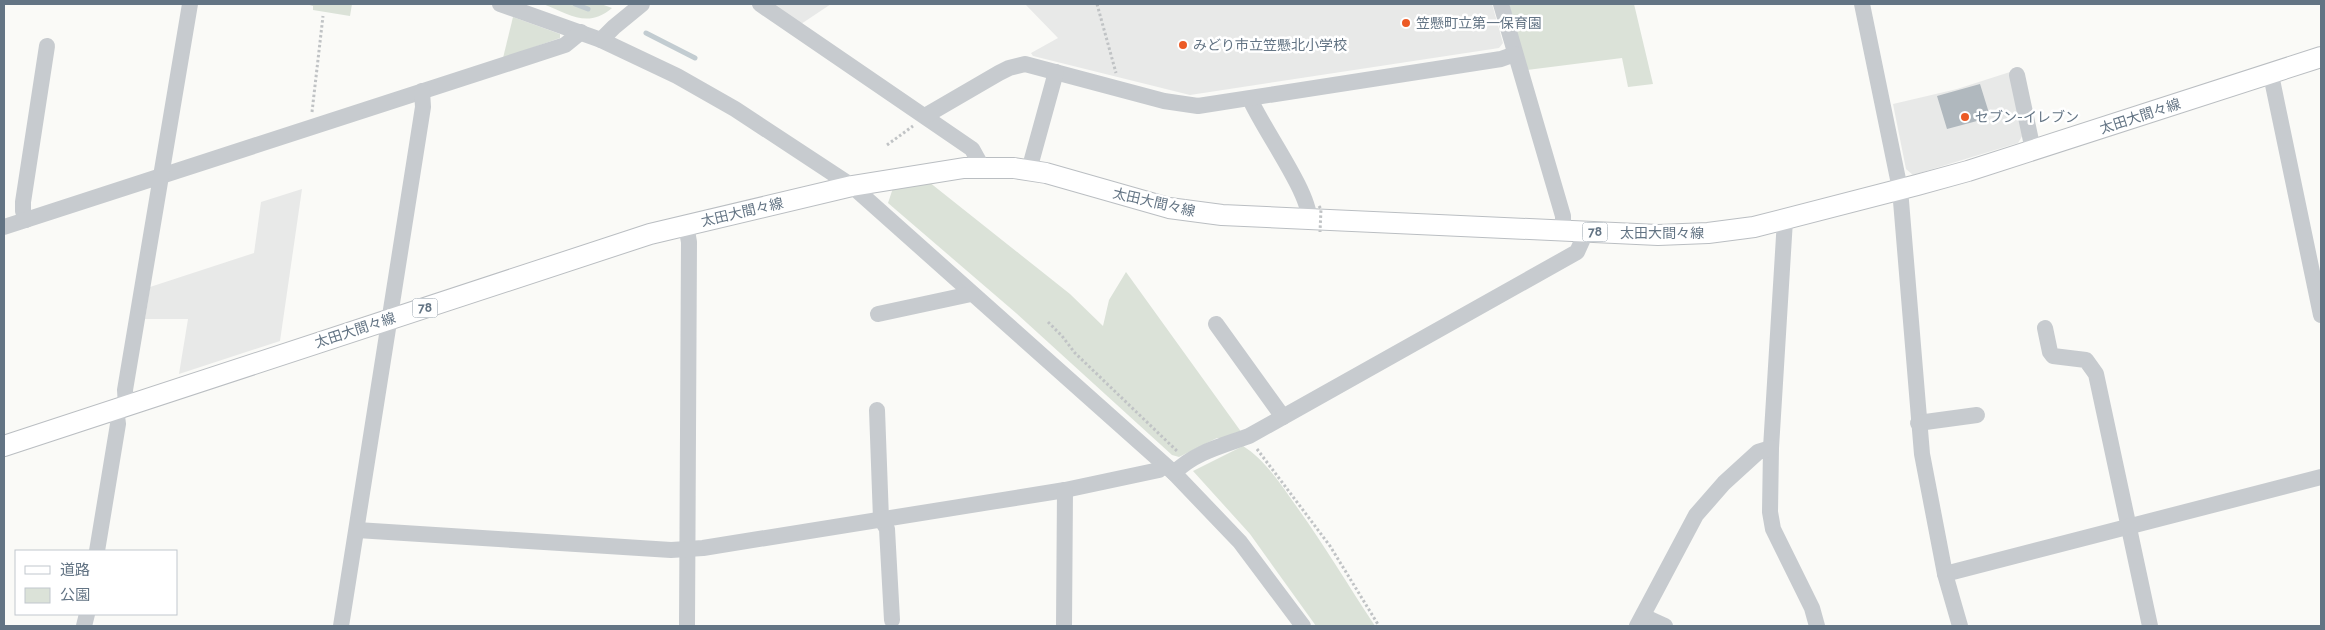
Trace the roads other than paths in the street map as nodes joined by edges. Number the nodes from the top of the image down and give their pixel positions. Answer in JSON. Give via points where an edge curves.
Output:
{"nodes":[{"id":1,"x":190,"y":4,"type":"edge"},
{"id":2,"x":500,"y":4,"type":"edge"},
{"id":3,"x":642,"y":4,"type":"edge"},
{"id":4,"x":760,"y":4,"type":"edge"},
{"id":5,"x":1501,"y":4,"type":"edge"},
{"id":6,"x":1862,"y":4,"type":"edge"},
{"id":7,"x":581,"y":32,"type":"junction"},
{"id":8,"x":602,"y":40,"type":"junction"},
{"id":9,"x":47,"y":46,"type":"dead end"},
{"id":10,"x":1514,"y":54,"type":"junction"},
{"id":11,"x":2321,"y":57,"type":"edge"},
{"id":12,"x":1056,"y":72,"type":"junction"},
{"id":13,"x":2017,"y":75,"type":"dead end"},
{"id":14,"x":2271,"y":75,"type":"junction"},
{"id":15,"x":422,"y":91,"type":"junction"},
{"id":16,"x":1250,"y":99,"type":"junction"},
{"id":17,"x":925,"y":116,"type":"junction"},
{"id":18,"x":2033,"y":150,"type":"junction"},
{"id":19,"x":982,"y":167,"type":"junction"},
{"id":20,"x":1029,"y":170,"type":"junction"},
{"id":21,"x":161,"y":176,"type":"junction"},
{"id":22,"x":852,"y":186,"type":"junction"},
{"id":23,"x":1900,"y":189,"type":"junction"},
{"id":24,"x":1316,"y":219,"type":"junction"},
{"id":25,"x":26,"y":220,"type":"junction"},
{"id":26,"x":1785,"y":220,"type":"junction"},
{"id":27,"x":686,"y":224,"type":"junction"},
{"id":28,"x":4,"y":227,"type":"edge"},
{"id":29,"x":1563,"y":231,"type":"junction"},
{"id":30,"x":1582,"y":231,"type":"junction"},
{"id":31,"x":971,"y":294,"type":"junction"},
{"id":32,"x":878,"y":314,"type":"dead end"},
{"id":33,"x":2321,"y":315,"type":"edge"},
{"id":34,"x":389,"y":320,"type":"junction"},
{"id":35,"x":1216,"y":324,"type":"dead end"},
{"id":36,"x":2045,"y":328,"type":"dead end"},
{"id":37,"x":121,"y":407,"type":"junction"},
{"id":38,"x":877,"y":410,"type":"dead end"},
{"id":39,"x":1977,"y":414,"type":"dead end"},
{"id":40,"x":1283,"y":417,"type":"junction"},
{"id":41,"x":1918,"y":422,"type":"junction"},
{"id":42,"x":4,"y":446,"type":"edge"},
{"id":43,"x":1771,"y":448,"type":"junction"},
{"id":44,"x":1171,"y":465,"type":"junction"},
{"id":45,"x":2321,"y":477,"type":"edge"},
{"id":46,"x":1065,"y":490,"type":"junction"},
{"id":47,"x":881,"y":519,"type":"junction"},
{"id":48,"x":2128,"y":528,"type":"junction"},
{"id":49,"x":357,"y":530,"type":"junction"},
{"id":50,"x":688,"y":549,"type":"junction"},
{"id":51,"x":97,"y":550,"type":"edge"},
{"id":52,"x":1945,"y":574,"type":"junction"},
{"id":53,"x":892,"y":620,"type":"dead end"},
{"id":54,"x":1640,"y":621,"type":"edge"},
{"id":55,"x":1812,"y":625,"type":"edge"},
{"id":56,"x":340,"y":626,"type":"edge"},
{"id":57,"x":687,"y":626,"type":"edge"},
{"id":58,"x":1064,"y":626,"type":"edge"},
{"id":59,"x":1303,"y":626,"type":"edge"},
{"id":60,"x":1664,"y":626,"type":"edge"},
{"id":61,"x":1960,"y":626,"type":"edge"},
{"id":62,"x":2150,"y":626,"type":"edge"}],
"edges":[{"from":1,"to":21,"type":"street"},
{"from":2,"to":7,"type":"street"},
{"from":3,"to":8,"type":"street","via":[[618,22]]},
{"from":4,"to":17,"type":"street"},
{"from":5,"to":10,"type":"street"},
{"from":6,"to":23,"type":"street"},
{"from":7,"to":8,"type":"street"},
{"from":7,"to":15,"type":"street","via":[[565,45]]},
{"from":8,"to":22,"type":"street","via":[[705,91]]},
{"from":9,"to":25,"type":"street","via":[[23,202]]},
{"from":10,"to":16,"type":"street","via":[[1501,59]]},
{"from":10,"to":29,"type":"street","via":[[1563,216]]},
{"from":11,"to":14,"type":"main road","name":"太田大間々線","number":"78"},
{"from":12,"to":16,"type":"street","via":[[1182,105]]},
{"from":12,"to":17,"type":"street","via":[[1025,64],[1004,70]]},
{"from":12,"to":20,"type":"street"},
{"from":13,"to":18,"type":"street"},
{"from":14,"to":18,"type":"main road","name":"太田大間々線","number":"78"},
{"from":14,"to":33,"type":"street"},
{"from":15,"to":21,"type":"street"},
{"from":15,"to":34,"type":"street","via":[[424,107]]},
{"from":16,"to":24,"type":"street"},
{"from":17,"to":19,"type":"street","via":[[972,149]]},
{"from":18,"to":23,"type":"main road","name":"太田大間々線","number":"78"},
{"from":19,"to":20,"type":"main road","name":"太田大間々線","number":"78"},
{"from":19,"to":22,"type":"main road","name":"太田大間々線","number":"78"},
{"from":20,"to":24,"type":"main road","name":"太田大間々線","number":"78","via":[[1169,208],[1222,215]]},
{"from":21,"to":25,"type":"street"},
{"from":21,"to":37,"type":"street"},
{"from":22,"to":27,"type":"main road","name":"太田大間々線","number":"78"},
{"from":22,"to":31,"type":"street"},
{"from":23,"to":26,"type":"main road","name":"太田大間々線","number":"78"},
{"from":23,"to":41,"type":"street"},
{"from":24,"to":29,"type":"main road","name":"太田大間々線","number":"78"},
{"from":25,"to":28,"type":"street"},
{"from":26,"to":30,"type":"main road","name":"太田大間々線","number":"78","via":[[1731,231],[1683,234]]},
{"from":26,"to":43,"type":"street"},
{"from":27,"to":34,"type":"main road","name":"太田大間々線","number":"78"},
{"from":27,"to":50,"type":"street"},
{"from":29,"to":30,"type":"main road","name":"太田大間々線","number":"78"},
{"from":30,"to":40,"type":"street","via":[[1577,252]]},
{"from":31,"to":32,"type":"street"},
{"from":31,"to":44,"type":"street"},
{"from":34,"to":37,"type":"main road","name":"太田大間々線","number":"78"},
{"from":34,"to":49,"type":"street"},
{"from":35,"to":40,"type":"street"},
{"from":36,"to":48,"type":"street","via":[[2052,356],[2086,360],[2096,374]]},
{"from":37,"to":42,"type":"main road","name":"太田大間々線","number":"78"},
{"from":37,"to":51,"type":"street"},
{"from":38,"to":47,"type":"street"},
{"from":39,"to":41,"type":"street"},
{"from":40,"to":44,"type":"street","via":[[1249,436]]},
{"from":41,"to":52,"type":"street","via":[[1926,483]]},
{"from":43,"to":54,"type":"street","via":[[1758,452],[1696,515]]},
{"from":43,"to":55,"type":"street","via":[[1770,512],[1773,528]]},
{"from":44,"to":46,"type":"street"},
{"from":44,"to":59,"type":"street","via":[[1240,542]]},
{"from":45,"to":48,"type":"street"},
{"from":46,"to":47,"type":"street"},
{"from":46,"to":58,"type":"street"},
{"from":47,"to":50,"type":"street"},
{"from":47,"to":53,"type":"street","via":[[887,529]]},
{"from":48,"to":52,"type":"street"},
{"from":48,"to":62,"type":"street"},
{"from":49,"to":50,"type":"street"},
{"from":49,"to":56,"type":"street"},
{"from":50,"to":57,"type":"street"},
{"from":52,"to":61,"type":"street"},
{"from":54,"to":60,"type":"street"}]}
